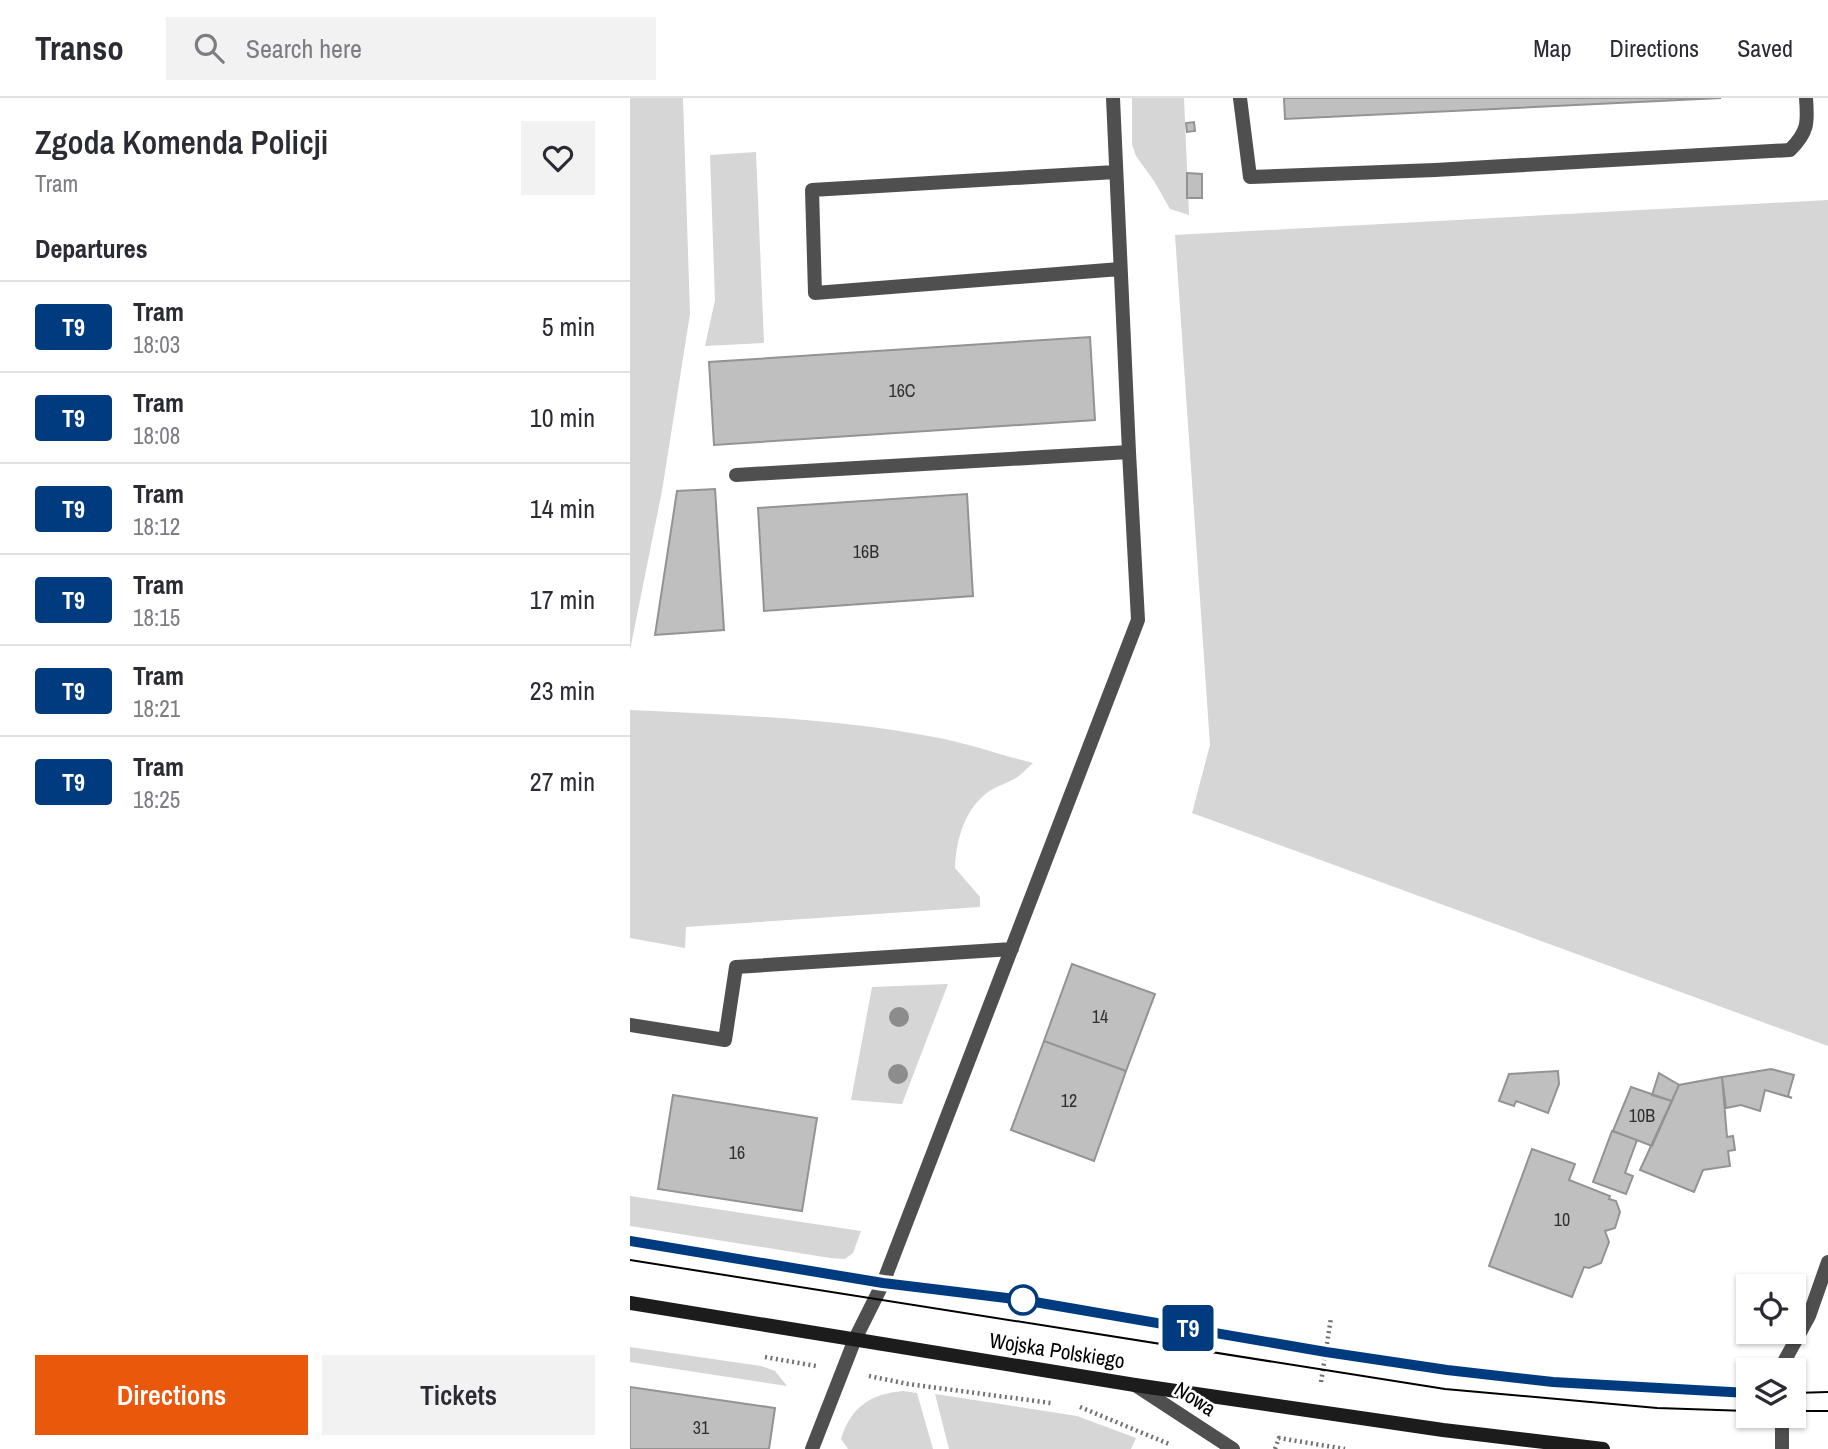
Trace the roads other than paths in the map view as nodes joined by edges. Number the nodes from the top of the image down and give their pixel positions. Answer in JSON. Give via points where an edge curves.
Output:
{"nodes":[{"id":1,"x":1113,"y":98,"type":"edge"},
{"id":2,"x":1240,"y":98,"type":"edge"},
{"id":3,"x":1806,"y":98,"type":"edge"},
{"id":4,"x":1115,"y":172,"type":"junction"},
{"id":5,"x":1120,"y":269,"type":"junction"},
{"id":6,"x":1129,"y":452,"type":"junction"},
{"id":7,"x":736,"y":475,"type":"dead end"},
{"id":8,"x":1012,"y":949,"type":"junction"},
{"id":9,"x":630,"y":1026,"type":"edge"},
{"id":10,"x":1828,"y":1262,"type":"edge"},
{"id":11,"x":630,"y":1303,"type":"edge"},
{"id":12,"x":855,"y":1339,"type":"junction"},
{"id":13,"x":1786,"y":1358,"type":"edge"},
{"id":14,"x":1135,"y":1385,"type":"junction"},
{"id":15,"x":1782,"y":1428,"type":"edge"},
{"id":16,"x":812,"y":1449,"type":"edge"},
{"id":17,"x":1233,"y":1449,"type":"edge"},
{"id":18,"x":1603,"y":1449,"type":"edge"},
{"id":19,"x":1782,"y":1449,"type":"edge"}],
"edges":[{"from":1,"to":4,"type":"street"},
{"from":2,"to":3,"type":"street","via":[[1250,177],[1790,150],[1803,137],[1808,118]]},
{"from":4,"to":5,"type":"street"},
{"from":4,"to":5,"type":"street","via":[[812,190],[815,293]]},
{"from":5,"to":6,"type":"street"},
{"from":6,"to":7,"type":"street"},
{"from":6,"to":8,"type":"street","via":[[1138,620]]},
{"from":8,"to":9,"type":"street","via":[[736,967],[725,1040]]},
{"from":8,"to":12,"type":"street","via":[[883,1283]]},
{"from":10,"to":13,"type":"street","via":[[1809,1316]]},
{"from":11,"to":12,"type":"street","name":"Wojska Polskiego"},
{"from":12,"to":14,"type":"street","name":"Wojska Polskiego"},
{"from":12,"to":16,"type":"street"},
{"from":14,"to":17,"type":"street","name":"Nowa"},
{"from":14,"to":18,"type":"street","name":"Wojska Polskiego"},
{"from":15,"to":19,"type":"street"}]}
